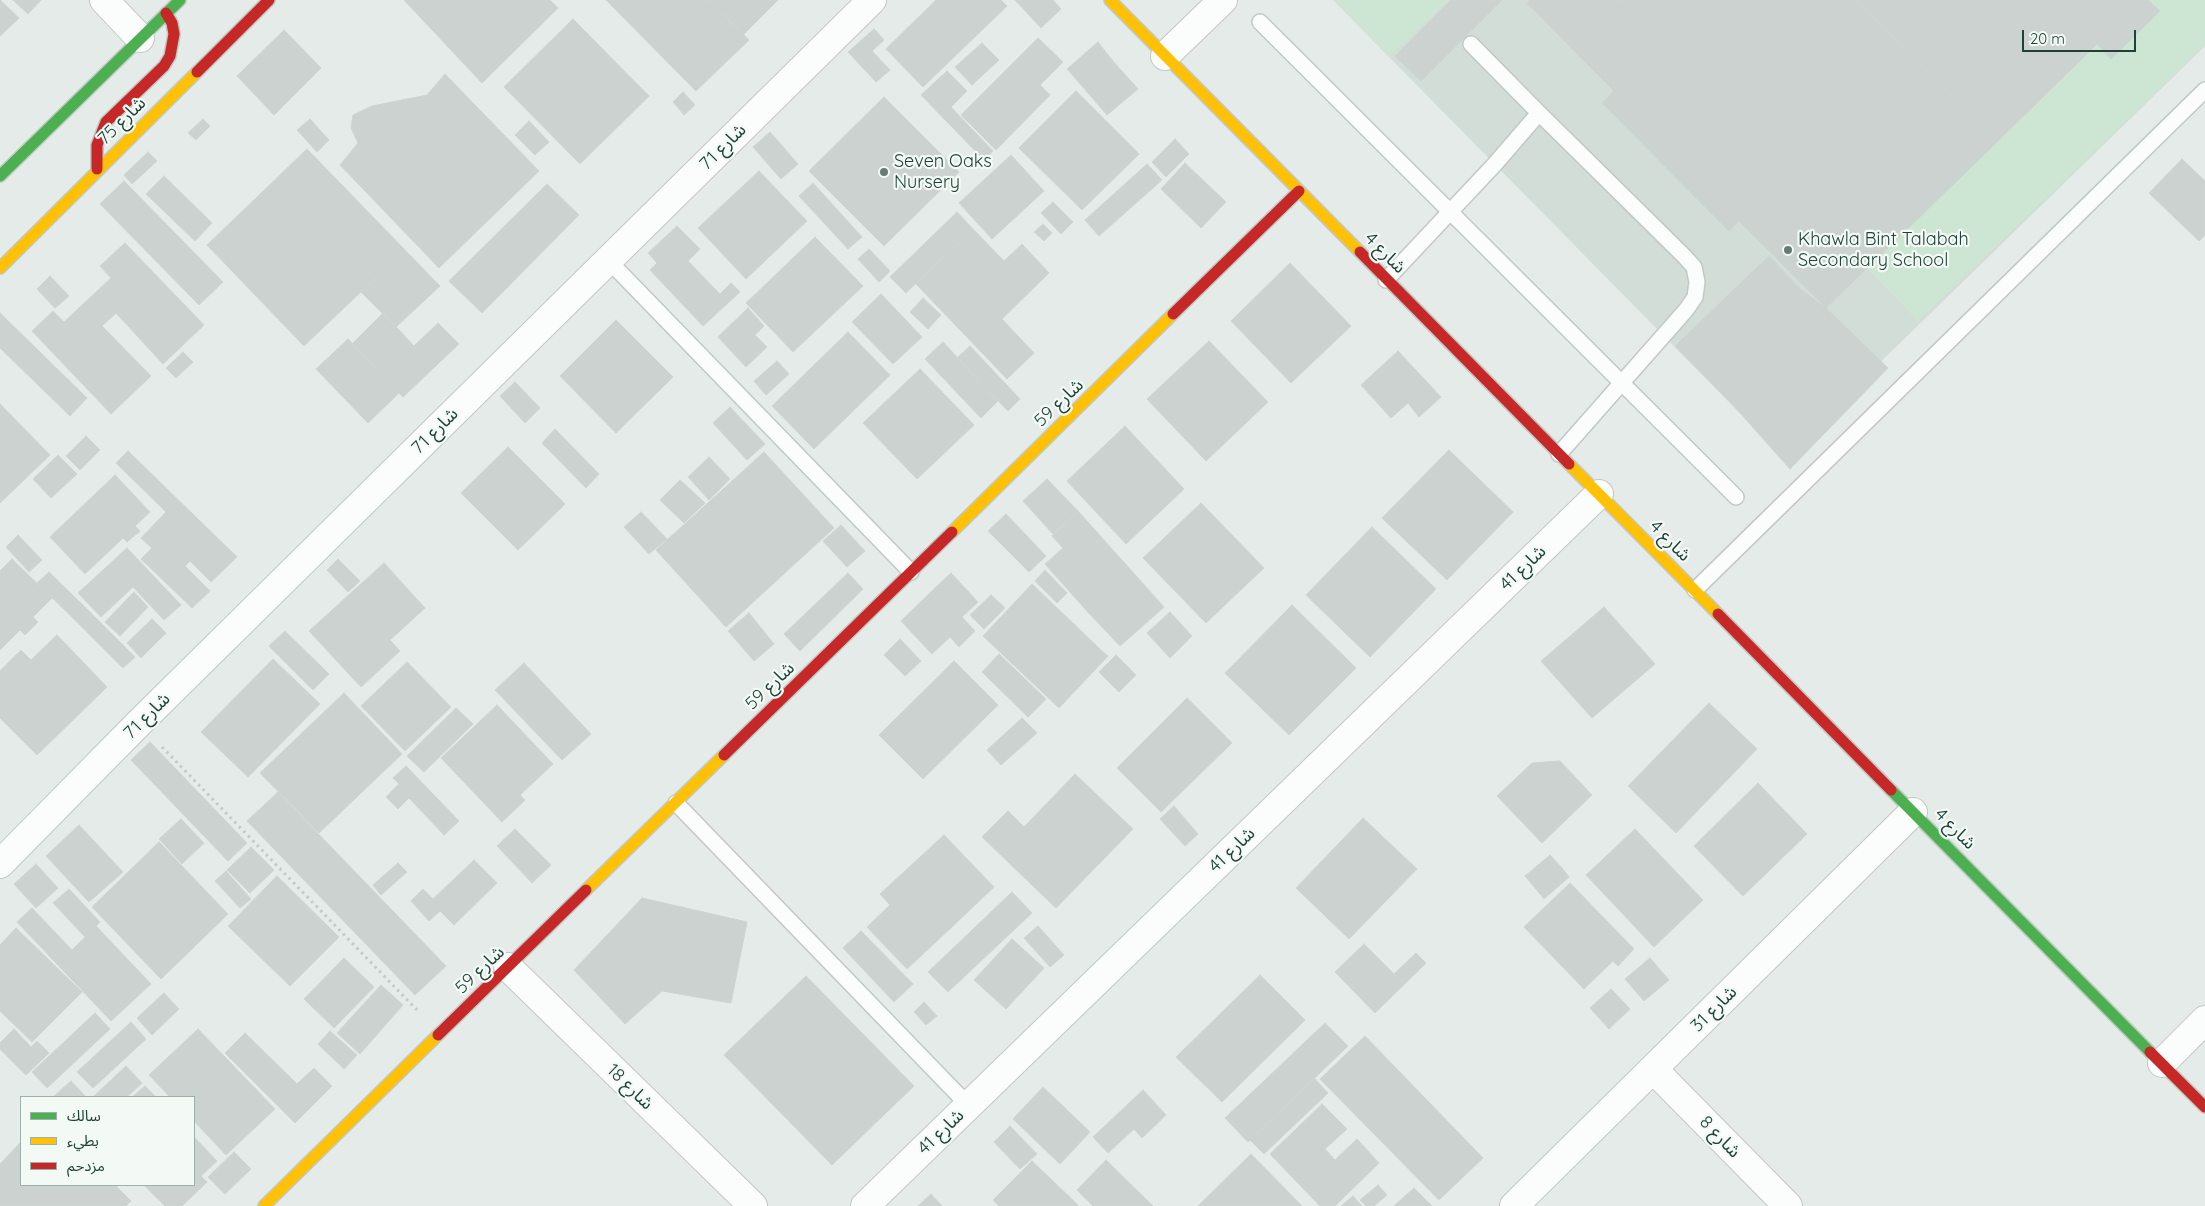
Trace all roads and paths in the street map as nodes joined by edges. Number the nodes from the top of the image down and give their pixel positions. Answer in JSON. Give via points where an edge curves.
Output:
{"nodes":[{"id":1,"x":104,"y":0,"type":"edge"},
{"id":2,"x":180,"y":0,"type":"edge"},
{"id":3,"x":269,"y":0,"type":"edge"},
{"id":4,"x":872,"y":0,"type":"edge"},
{"id":5,"x":1110,"y":0,"type":"edge"},
{"id":6,"x":1223,"y":0,"type":"edge"},
{"id":7,"x":166,"y":14,"type":"junction"},
{"id":8,"x":1260,"y":22,"type":"dead end"},
{"id":9,"x":140,"y":38,"type":"junction"},
{"id":10,"x":1472,"y":44,"type":"dead end"},
{"id":11,"x":1165,"y":56,"type":"junction"},
{"id":12,"x":2205,"y":90,"type":"edge"},
{"id":13,"x":1539,"y":113,"type":"junction"},
{"id":14,"x":97,"y":169,"type":"junction"},
{"id":15,"x":0,"y":176,"type":"edge"},
{"id":16,"x":1299,"y":192,"type":"junction"},
{"id":17,"x":1449,"y":211,"type":"junction"},
{"id":18,"x":608,"y":260,"type":"junction"},
{"id":19,"x":0,"y":268,"type":"edge"},
{"id":20,"x":1386,"y":280,"type":"junction"},
{"id":21,"x":1622,"y":383,"type":"junction"},
{"id":22,"x":1559,"y":454,"type":"junction"},
{"id":23,"x":1599,"y":494,"type":"junction"},
{"id":24,"x":1736,"y":497,"type":"dead end"},
{"id":25,"x":911,"y":572,"type":"junction"},
{"id":26,"x":1695,"y":590,"type":"junction"},
{"id":27,"x":139,"y":723,"type":"junction"},
{"id":28,"x":676,"y":803,"type":"junction"},
{"id":29,"x":1913,"y":812,"type":"junction"},
{"id":30,"x":0,"y":864,"type":"edge"},
{"id":31,"x":508,"y":967,"type":"junction"},
{"id":32,"x":2205,"y":1020,"type":"edge"},
{"id":33,"x":440,"y":1033,"type":"junction"},
{"id":34,"x":2162,"y":1063,"type":"junction"},
{"id":35,"x":1653,"y":1069,"type":"junction"},
{"id":36,"x":969,"y":1106,"type":"junction"},
{"id":37,"x":2205,"y":1107,"type":"edge"},
{"id":38,"x":264,"y":1206,"type":"edge"},
{"id":39,"x":753,"y":1206,"type":"edge"},
{"id":40,"x":865,"y":1206,"type":"edge"},
{"id":41,"x":1514,"y":1206,"type":"edge"},
{"id":42,"x":1788,"y":1206,"type":"edge"}],
"edges":[{"from":1,"to":9,"type":"street"},
{"from":2,"to":7,"type":"street"},
{"from":3,"to":14,"type":"street","name":"شارع 75"},
{"from":4,"to":18,"type":"street","name":"شارع 71"},
{"from":5,"to":11,"type":"street","name":"شارع 4"},
{"from":6,"to":11,"type":"street"},
{"from":7,"to":9,"type":"street"},
{"from":7,"to":14,"type":"street","via":[[174,34],[170,56],[164,66],[106,122],[97,145]]},
{"from":8,"to":17,"type":"lane"},
{"from":9,"to":15,"type":"street"},
{"from":10,"to":13,"type":"lane"},
{"from":11,"to":16,"type":"street","name":"شارع 4"},
{"from":12,"to":26,"type":"lane"},
{"from":13,"to":17,"type":"lane"},
{"from":13,"to":21,"type":"lane","via":[[1694,267],[1695,297]]},
{"from":14,"to":19,"type":"street","name":"شارع 75"},
{"from":16,"to":20,"type":"street","name":"شارع 4"},
{"from":16,"to":25,"type":"street","name":"شارع 59"},
{"from":17,"to":20,"type":"lane"},
{"from":17,"to":21,"type":"lane"},
{"from":18,"to":25,"type":"lane"},
{"from":18,"to":27,"type":"street","name":"شارع 71"},
{"from":20,"to":22,"type":"street","name":"شارع 4"},
{"from":21,"to":22,"type":"lane"},
{"from":21,"to":24,"type":"lane"},
{"from":22,"to":23,"type":"street","name":"شارع 4"},
{"from":23,"to":26,"type":"street","name":"شارع 4"},
{"from":23,"to":36,"type":"street","name":"شارع 41"},
{"from":25,"to":28,"type":"street","name":"شارع 59"},
{"from":26,"to":29,"type":"street","name":"شارع 4"},
{"from":27,"to":30,"type":"street","name":"شارع 71"},
{"from":27,"to":33,"type":"path"},
{"from":28,"to":31,"type":"street","name":"شارع 59"},
{"from":28,"to":36,"type":"lane"},
{"from":29,"to":34,"type":"street","name":"شارع 4"},
{"from":29,"to":35,"type":"street","name":"شارع 31"},
{"from":31,"to":33,"type":"street","name":"شارع 59"},
{"from":31,"to":39,"type":"street","name":"شارع 18"},
{"from":32,"to":34,"type":"street"},
{"from":33,"to":38,"type":"street","name":"شارع 59"},
{"from":34,"to":37,"type":"street","name":"شارع 4"},
{"from":35,"to":41,"type":"street","name":"شارع 31"},
{"from":35,"to":42,"type":"street","name":"شارع 8"},
{"from":36,"to":40,"type":"street","name":"شارع 41"}]}
